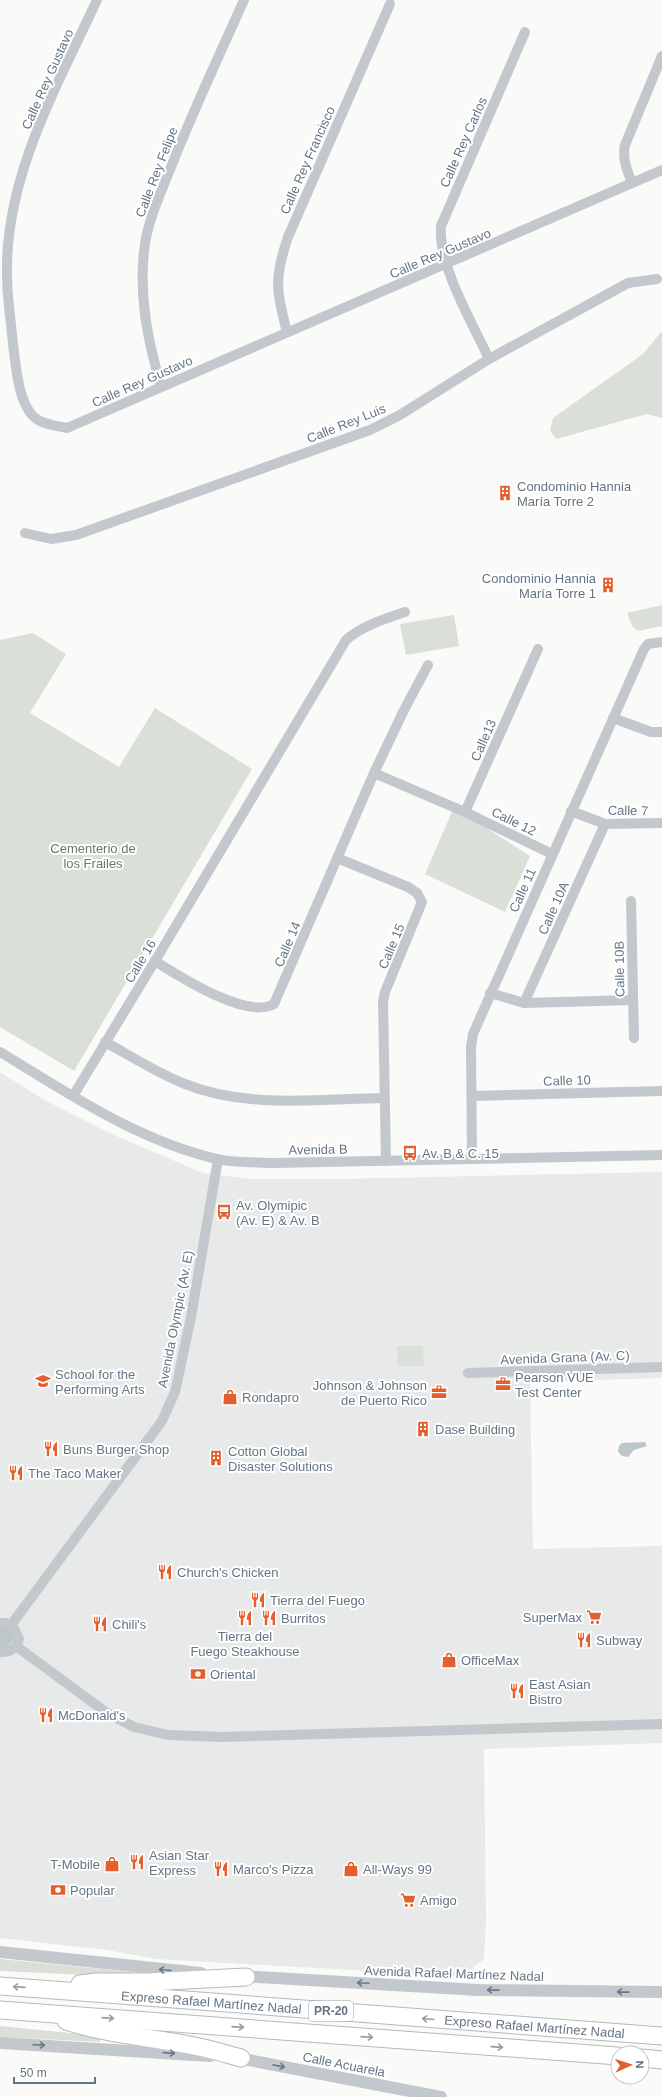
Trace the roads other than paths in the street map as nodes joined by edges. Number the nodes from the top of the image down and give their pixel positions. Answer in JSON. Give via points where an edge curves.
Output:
{"nodes":[{"id":1,"x":96,"y":0,"type":"edge"},
{"id":2,"x":244,"y":0,"type":"edge"},
{"id":3,"x":390,"y":4,"type":"dead end"},
{"id":4,"x":525,"y":32,"type":"dead end"},
{"id":5,"x":662,"y":56,"type":"edge"},
{"id":6,"x":662,"y":170,"type":"edge"},
{"id":7,"x":632,"y":183,"type":"junction"},
{"id":8,"x":446,"y":265,"type":"junction"},
{"id":9,"x":657,"y":279,"type":"dead end"},
{"id":10,"x":288,"y":332,"type":"junction"},
{"id":11,"x":489,"y":360,"type":"junction"},
{"id":12,"x":161,"y":386,"type":"junction"},
{"id":13,"x":25,"y":533,"type":"dead end"},
{"id":14,"x":405,"y":612,"type":"dead end"},
{"id":15,"x":662,"y":642,"type":"edge"},
{"id":16,"x":538,"y":649,"type":"dead end"},
{"id":17,"x":428,"y":665,"type":"dead end"},
{"id":18,"x":613,"y":718,"type":"junction"},
{"id":19,"x":662,"y":732,"type":"edge"},
{"id":20,"x":374,"y":773,"type":"junction"},
{"id":21,"x":571,"y":811,"type":"junction"},
{"id":22,"x":464,"y":812,"type":"junction"},
{"id":23,"x":662,"y":823,"type":"edge"},
{"id":24,"x":605,"y":824,"type":"junction"},
{"id":25,"x":552,"y":854,"type":"junction"},
{"id":26,"x":337,"y":858,"type":"junction"},
{"id":27,"x":631,"y":901,"type":"dead end"},
{"id":28,"x":155,"y":961,"type":"junction"},
{"id":29,"x":490,"y":993,"type":"junction"},
{"id":30,"x":633,"y":1000,"type":"junction"},
{"id":31,"x":524,"y":1003,"type":"junction"},
{"id":32,"x":634,"y":1038,"type":"dead end"},
{"id":33,"x":105,"y":1042,"type":"junction"},
{"id":34,"x":0,"y":1052,"type":"edge"},
{"id":35,"x":662,"y":1091,"type":"edge"},
{"id":36,"x":73,"y":1096,"type":"junction"},
{"id":37,"x":472,"y":1096,"type":"junction"},
{"id":38,"x":384,"y":1098,"type":"junction"},
{"id":39,"x":662,"y":1155,"type":"edge"},
{"id":40,"x":218,"y":1159,"type":"junction"},
{"id":41,"x":472,"y":1159,"type":"junction"},
{"id":42,"x":386,"y":1161,"type":"junction"},
{"id":43,"x":662,"y":1367,"type":"edge"},
{"id":44,"x":468,"y":1372,"type":"dead end"},
{"id":45,"x":0,"y":1624,"type":"edge"},
{"id":46,"x":11,"y":1625,"type":"junction"},
{"id":47,"x":16,"y":1646,"type":"junction"},
{"id":48,"x":0,"y":1652,"type":"edge"},
{"id":49,"x":662,"y":1724,"type":"edge"},
{"id":50,"x":0,"y":1952,"type":"edge"},
{"id":51,"x":246,"y":1976,"type":"junction"},
{"id":52,"x":0,"y":1986,"type":"edge"},
{"id":53,"x":44,"y":1989,"type":"junction"},
{"id":54,"x":662,"y":1992,"type":"edge"},
{"id":55,"x":0,"y":2010,"type":"edge"},
{"id":56,"x":41,"y":2013,"type":"junction"},
{"id":57,"x":662,"y":2036,"type":"edge"},
{"id":58,"x":0,"y":2043,"type":"edge"},
{"id":59,"x":610,"y":2055,"type":"edge"},
{"id":60,"x":241,"y":2058,"type":"junction"},
{"id":61,"x":650,"y":2059,"type":"edge"},
{"id":62,"x":662,"y":2060,"type":"edge"},
{"id":63,"x":442,"y":2097,"type":"edge"}],
"edges":[{"from":1,"to":12,"type":"street","name":"Calle Rey Gustavo","via":[[38,128],[17,192],[9,239],[7,274],[15,358],[23,401],[30,412],[39,421],[66,428]]},
{"from":2,"to":12,"type":"street","name":"Calle Rey Felipe","via":[[178,148],[151,218],[144,250],[144,303],[151,352]]},
{"from":3,"to":10,"type":"street","name":"Calle Rey Francisco","via":[[281,258],[277,281]]},
{"from":4,"to":8,"type":"street","name":"Calle Rey Carlos","via":[[444,217],[440,236]]},
{"from":5,"to":7,"type":"street","via":[[625,145],[623,155]]},
{"from":6,"to":7,"type":"street","name":"Calle Rey Gustavo"},
{"from":7,"to":8,"type":"street","name":"Calle Rey Gustavo"},
{"from":8,"to":10,"type":"street","name":"Calle Rey Gustavo"},
{"from":8,"to":11,"type":"street","name":"Calle Rey Carlos"},
{"from":9,"to":11,"type":"street","name":"Calle Rey Luis","via":[[628,284]]},
{"from":10,"to":12,"type":"street","name":"Calle Rey Gustavo"},
{"from":11,"to":13,"type":"street","name":"Calle Rey Luis","via":[[400,415],[370,430],[76,535],[51,539]]},
{"from":14,"to":28,"type":"street","name":"Calle 16","via":[[360,630],[346,640]]},
{"from":15,"to":18,"type":"street","name":"Calle 11","via":[[648,644]]},
{"from":16,"to":22,"type":"street","name":"Calle13"},
{"from":17,"to":20,"type":"street","name":"Calle 14"},
{"from":18,"to":19,"type":"street","via":[[651,732]]},
{"from":18,"to":21,"type":"street","name":"Calle 11"},
{"from":20,"to":22,"type":"street"},
{"from":20,"to":26,"type":"street","name":"Calle 14"},
{"from":21,"to":24,"type":"street","name":"Calle 7"},
{"from":21,"to":25,"type":"street","name":"Calle 11"},
{"from":22,"to":25,"type":"street","name":"Calle 12"},
{"from":23,"to":24,"type":"street","name":"Calle 7"},
{"from":24,"to":31,"type":"street","name":"Calle 10A"},
{"from":25,"to":29,"type":"street","name":"Calle 11"},
{"from":26,"to":28,"type":"street","name":"Calle 14","via":[[282,989],[274,1004],[269,1007],[237,1003],[217,996]]},
{"from":26,"to":38,"type":"street","name":"Calle 15","via":[[408,887],[417,892],[422,902],[383,1002]]},
{"from":27,"to":30,"type":"street","name":"Calle 10B"},
{"from":28,"to":33,"type":"street","name":"Calle 16"},
{"from":29,"to":31,"type":"street"},
{"from":29,"to":37,"type":"street","name":"Calle 11","via":[[473,1034]]},
{"from":30,"to":31,"type":"street"},
{"from":30,"to":32,"type":"street","name":"Calle 10B"},
{"from":33,"to":36,"type":"street","name":"Calle 16"},
{"from":33,"to":38,"type":"street","via":[[186,1085],[221,1094],[272,1100]]},
{"from":34,"to":36,"type":"street","name":"Avenida B"},
{"from":35,"to":37,"type":"street","name":"Calle 10"},
{"from":36,"to":40,"type":"street","name":"Avenida B","via":[[140,1131],[177,1147]]},
{"from":37,"to":41,"type":"street","name":"Calle 11"},
{"from":38,"to":42,"type":"street","name":"Calle 15"},
{"from":39,"to":41,"type":"street","name":"Avenida B"},
{"from":40,"to":42,"type":"street","name":"Avenida B","via":[[274,1163]]},
{"from":40,"to":46,"type":"street","name":"Avenida Olympic (Av. E)","via":[[175,1392],[162,1421]]},
{"from":41,"to":42,"type":"street","name":"Avenida B"},
{"from":43,"to":44,"type":"street","name":"Avenida Grana (Av. C)"},
{"from":45,"to":46,"type":"street"},
{"from":46,"to":47,"type":"street","via":[[18,1634]]},
{"from":47,"to":48,"type":"street","via":[[7,1652]]},
{"from":47,"to":49,"type":"street","via":[[107,1713],[134,1727],[168,1735],[222,1737]]},
{"from":51,"to":50,"type":"street","name":"Avenida Rafael Martínez Nadal","one_way":true,"via":[[142,1968]]},
{"from":51,"to":53,"type":"highway","via":[[148,1982],[98,1982]]},
{"from":54,"to":51,"type":"street","name":"Avenida Rafael Martínez Nadal","one_way":true,"via":[[478,1990]]},
{"from":53,"to":52,"type":"highway","name":"Expreso Rafael Martínez Nadal","number":"PR-20","one_way":true},
{"from":57,"to":53,"type":"highway","name":"Expreso Rafael Martínez Nadal","number":"PR-20","one_way":true},
{"from":55,"to":56,"type":"highway","name":"Expreso Rafael Martínez Nadal","number":"PR-20"},
{"from":56,"to":59,"type":"highway","name":"Expreso Rafael Martínez Nadal","number":"PR-20","one_way":true},
{"from":56,"to":60,"type":"highway","via":[[89,2028],[125,2036],[199,2046]]},
{"from":58,"to":60,"type":"street","name":"Calle Acuarela","one_way":true},
{"from":60,"to":63,"type":"street","name":"Calle Acuarela","one_way":true},
{"from":61,"to":62,"type":"highway"}]}
